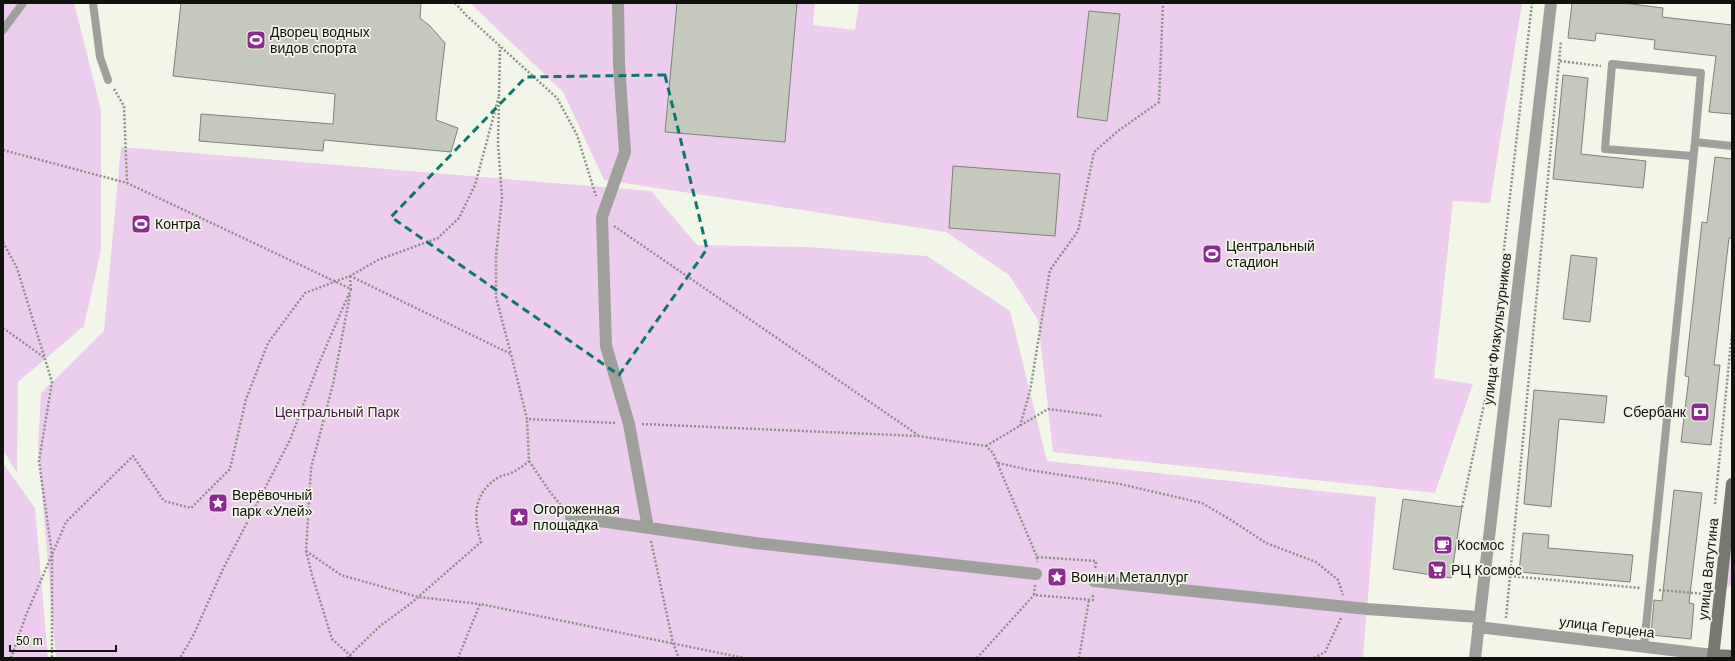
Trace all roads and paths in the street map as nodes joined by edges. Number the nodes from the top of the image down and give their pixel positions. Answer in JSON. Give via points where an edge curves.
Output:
{"nodes":[{"id":1,"x":23,"y":3,"type":"edge"},
{"id":2,"x":93,"y":3,"type":"edge"},
{"id":3,"x":455,"y":3,"type":"edge"},
{"id":4,"x":618,"y":3,"type":"edge"},
{"id":5,"x":1163,"y":3,"type":"edge"},
{"id":6,"x":1532,"y":3,"type":"edge"},
{"id":7,"x":1551,"y":3,"type":"edge"},
{"id":8,"x":3,"y":30,"type":"edge"},
{"id":9,"x":1561,"y":39,"type":"dead end"},
{"id":10,"x":500,"y":46,"type":"junction"},
{"id":11,"x":1560,"y":61,"type":"junction"},
{"id":12,"x":1611,"y":68,"type":"junction"},
{"id":13,"x":108,"y":80,"type":"joint"},
{"id":14,"x":499,"y":96,"type":"junction"},
{"id":15,"x":1695,"y":142,"type":"junction"},
{"id":16,"x":1732,"y":146,"type":"edge"},
{"id":17,"x":3,"y":150,"type":"edge"},
{"id":18,"x":1693,"y":156,"type":"junction"},
{"id":19,"x":127,"y":183,"type":"junction"},
{"id":20,"x":602,"y":217,"type":"junction"},
{"id":21,"x":3,"y":242,"type":"edge"},
{"id":22,"x":350,"y":276,"type":"junction"},
{"id":23,"x":335,"y":282,"type":"junction"},
{"id":24,"x":351,"y":289,"type":"junction"},
{"id":25,"x":3,"y":328,"type":"edge"},
{"id":26,"x":1732,"y":332,"type":"edge"},
{"id":27,"x":511,"y":354,"type":"junction"},
{"id":28,"x":45,"y":358,"type":"junction"},
{"id":29,"x":1103,"y":416,"type":"dead end"},
{"id":30,"x":527,"y":419,"type":"junction"},
{"id":31,"x":630,"y":424,"type":"junction"},
{"id":32,"x":1020,"y":426,"type":"junction"},
{"id":33,"x":918,"y":436,"type":"junction"},
{"id":34,"x":986,"y":446,"type":"junction"},
{"id":35,"x":529,"y":461,"type":"junction"},
{"id":36,"x":997,"y":463,"type":"junction"},
{"id":37,"x":1732,"y":484,"type":"edge"},
{"id":38,"x":1462,"y":507,"type":"dead end"},
{"id":39,"x":1715,"y":507,"type":"dead end"},
{"id":40,"x":571,"y":516,"type":"joint"},
{"id":41,"x":648,"y":528,"type":"junction"},
{"id":42,"x":306,"y":550,"type":"junction"},
{"id":43,"x":52,"y":554,"type":"junction"},
{"id":44,"x":1037,"y":557,"type":"junction"},
{"id":45,"x":1036,"y":574,"type":"junction"},
{"id":46,"x":1510,"y":576,"type":"junction"},
{"id":47,"x":1094,"y":581,"type":"junction"},
{"id":48,"x":1707,"y":586,"type":"dead end"},
{"id":49,"x":1639,"y":588,"type":"junction"},
{"id":50,"x":1649,"y":589,"type":"junction"},
{"id":51,"x":1706,"y":594,"type":"junction"},
{"id":52,"x":1034,"y":596,"type":"junction"},
{"id":53,"x":1639,"y":596,"type":"dead end"},
{"id":54,"x":418,"y":597,"type":"junction"},
{"id":55,"x":1089,"y":600,"type":"junction"},
{"id":56,"x":1706,"y":601,"type":"dead end"},
{"id":57,"x":480,"y":604,"type":"junction"},
{"id":58,"x":1346,"y":607,"type":"junction"},
{"id":59,"x":1505,"y":619,"type":"junction"},
{"id":60,"x":1513,"y":620,"type":"dead end"},
{"id":61,"x":1478,"y":622,"type":"junction"},
{"id":62,"x":673,"y":643,"type":"junction"},
{"id":63,"x":1644,"y":646,"type":"junction"},
{"id":64,"x":350,"y":655,"type":"junction"},
{"id":65,"x":1713,"y":656,"type":"edge"},
{"id":66,"x":1732,"y":656,"type":"edge"},
{"id":67,"x":11,"y":658,"type":"edge"},
{"id":68,"x":52,"y":658,"type":"edge"},
{"id":69,"x":180,"y":658,"type":"edge"},
{"id":70,"x":347,"y":658,"type":"edge"},
{"id":71,"x":353,"y":658,"type":"edge"},
{"id":72,"x":458,"y":658,"type":"edge"},
{"id":73,"x":679,"y":658,"type":"edge"},
{"id":74,"x":744,"y":658,"type":"edge"},
{"id":75,"x":977,"y":658,"type":"edge"},
{"id":76,"x":1079,"y":658,"type":"edge"},
{"id":77,"x":1314,"y":658,"type":"edge"},
{"id":78,"x":1475,"y":658,"type":"edge"}],
"edges":[{"from":1,"to":8,"type":"lane"},
{"from":2,"to":13,"type":"lane","via":[[100,57]]},
{"from":3,"to":10,"type":"path"},
{"from":4,"to":20,"type":"street","via":[[625,152]]},
{"from":5,"to":32,"type":"path","via":[[1159,102],[1118,131],[1094,152],[1078,231],[1050,270],[1030,391]]},
{"from":6,"to":38,"type":"path","via":[[1489,381]]},
{"from":7,"to":61,"type":"street","name":"улица Физкультурников"},
{"from":9,"to":11,"type":"path"},
{"from":10,"to":14,"type":"path"},
{"from":10,"to":20,"type":"path","via":[[557,98],[577,135]]},
{"from":11,"to":12,"type":"path"},
{"from":11,"to":46,"type":"path"},
{"from":12,"to":15,"type":"lane","via":[[1612,64],[1701,73]]},
{"from":12,"to":18,"type":"lane","via":[[1606,149]]},
{"from":13,"to":19,"type":"path","via":[[124,106]]},
{"from":14,"to":22,"type":"path","via":[[475,185],[459,218],[438,238],[378,260]]},
{"from":14,"to":27,"type":"path","via":[[498,144],[502,197],[496,256],[496,297]]},
{"from":15,"to":16,"type":"lane"},
{"from":15,"to":18,"type":"lane"},
{"from":17,"to":19,"type":"path"},
{"from":18,"to":50,"type":"lane"},
{"from":19,"to":23,"type":"path"},
{"from":20,"to":31,"type":"street","via":[[606,346]]},
{"from":20,"to":33,"type":"path"},
{"from":21,"to":28,"type":"path","via":[[17,268]]},
{"from":22,"to":23,"type":"path"},
{"from":22,"to":24,"type":"path"},
{"from":22,"to":27,"type":"path"},
{"from":23,"to":24,"type":"path"},
{"from":23,"to":43,"type":"path","via":[[305,293],[268,343],[246,399],[230,469],[191,508],[164,501],[133,456],[66,522]]},
{"from":24,"to":42,"type":"path","via":[[333,384],[311,468]]},
{"from":24,"to":69,"type":"path","via":[[319,362],[290,440],[222,569],[193,636]]},
{"from":25,"to":28,"type":"path"},
{"from":26,"to":39,"type":"path"},
{"from":27,"to":30,"type":"path"},
{"from":28,"to":43,"type":"path","via":[[52,382],[39,461]]},
{"from":29,"to":32,"type":"path","via":[[1048,409]]},
{"from":30,"to":31,"type":"path"},
{"from":30,"to":35,"type":"path"},
{"from":31,"to":33,"type":"path"},
{"from":31,"to":41,"type":"street"},
{"from":32,"to":34,"type":"path"},
{"from":33,"to":34,"type":"path"},
{"from":34,"to":36,"type":"path","via":[[993,453]]},
{"from":35,"to":40,"type":"path","via":[[550,492]]},
{"from":35,"to":54,"type":"path","via":[[491,484],[482,494],[476,506],[476,526],[481,542]]},
{"from":36,"to":44,"type":"path"},
{"from":36,"to":58,"type":"path","via":[[1128,486],[1202,503],[1266,542],[1316,562],[1338,580]]},
{"from":37,"to":65,"type":"street","name":"улица Ватутина"},
{"from":40,"to":41,"type":"street"},
{"from":41,"to":45,"type":"street","via":[[755,543]]},
{"from":41,"to":62,"type":"path"},
{"from":42,"to":54,"type":"path","via":[[341,575]]},
{"from":42,"to":64,"type":"path","via":[[332,639]]},
{"from":43,"to":67,"type":"path"},
{"from":43,"to":68,"type":"path"},
{"from":44,"to":45,"type":"path"},
{"from":44,"to":47,"type":"path","via":[[1096,562]]},
{"from":45,"to":52,"type":"path"},
{"from":46,"to":49,"type":"path"},
{"from":46,"to":59,"type":"path"},
{"from":47,"to":55,"type":"path","via":[[1093,600]]},
{"from":47,"to":58,"type":"street","name":"улица Герцена"},
{"from":48,"to":51,"type":"path"},
{"from":49,"to":50,"type":"path"},
{"from":49,"to":53,"type":"path"},
{"from":50,"to":51,"type":"path"},
{"from":50,"to":63,"type":"lane"},
{"from":51,"to":56,"type":"path"},
{"from":52,"to":55,"type":"path"},
{"from":52,"to":75,"type":"path"},
{"from":54,"to":57,"type":"path"},
{"from":54,"to":64,"type":"path","via":[[380,626]]},
{"from":55,"to":76,"type":"path"},
{"from":57,"to":62,"type":"path"},
{"from":57,"to":72,"type":"path"},
{"from":58,"to":61,"type":"street","name":"улица Герцена"},
{"from":58,"to":77,"type":"path","via":[[1325,652]]},
{"from":59,"to":60,"type":"path"},
{"from":59,"to":61,"type":"path"},
{"from":61,"to":63,"type":"street","name":"улица Герцена"},
{"from":61,"to":78,"type":"street","name":"улица Физкультурников"},
{"from":62,"to":73,"type":"path"},
{"from":62,"to":74,"type":"path"},
{"from":63,"to":65,"type":"street","name":"улица Герцена"},
{"from":64,"to":70,"type":"path"},
{"from":64,"to":71,"type":"path"},
{"from":65,"to":66,"type":"street","name":"улица Герцена"}]}
